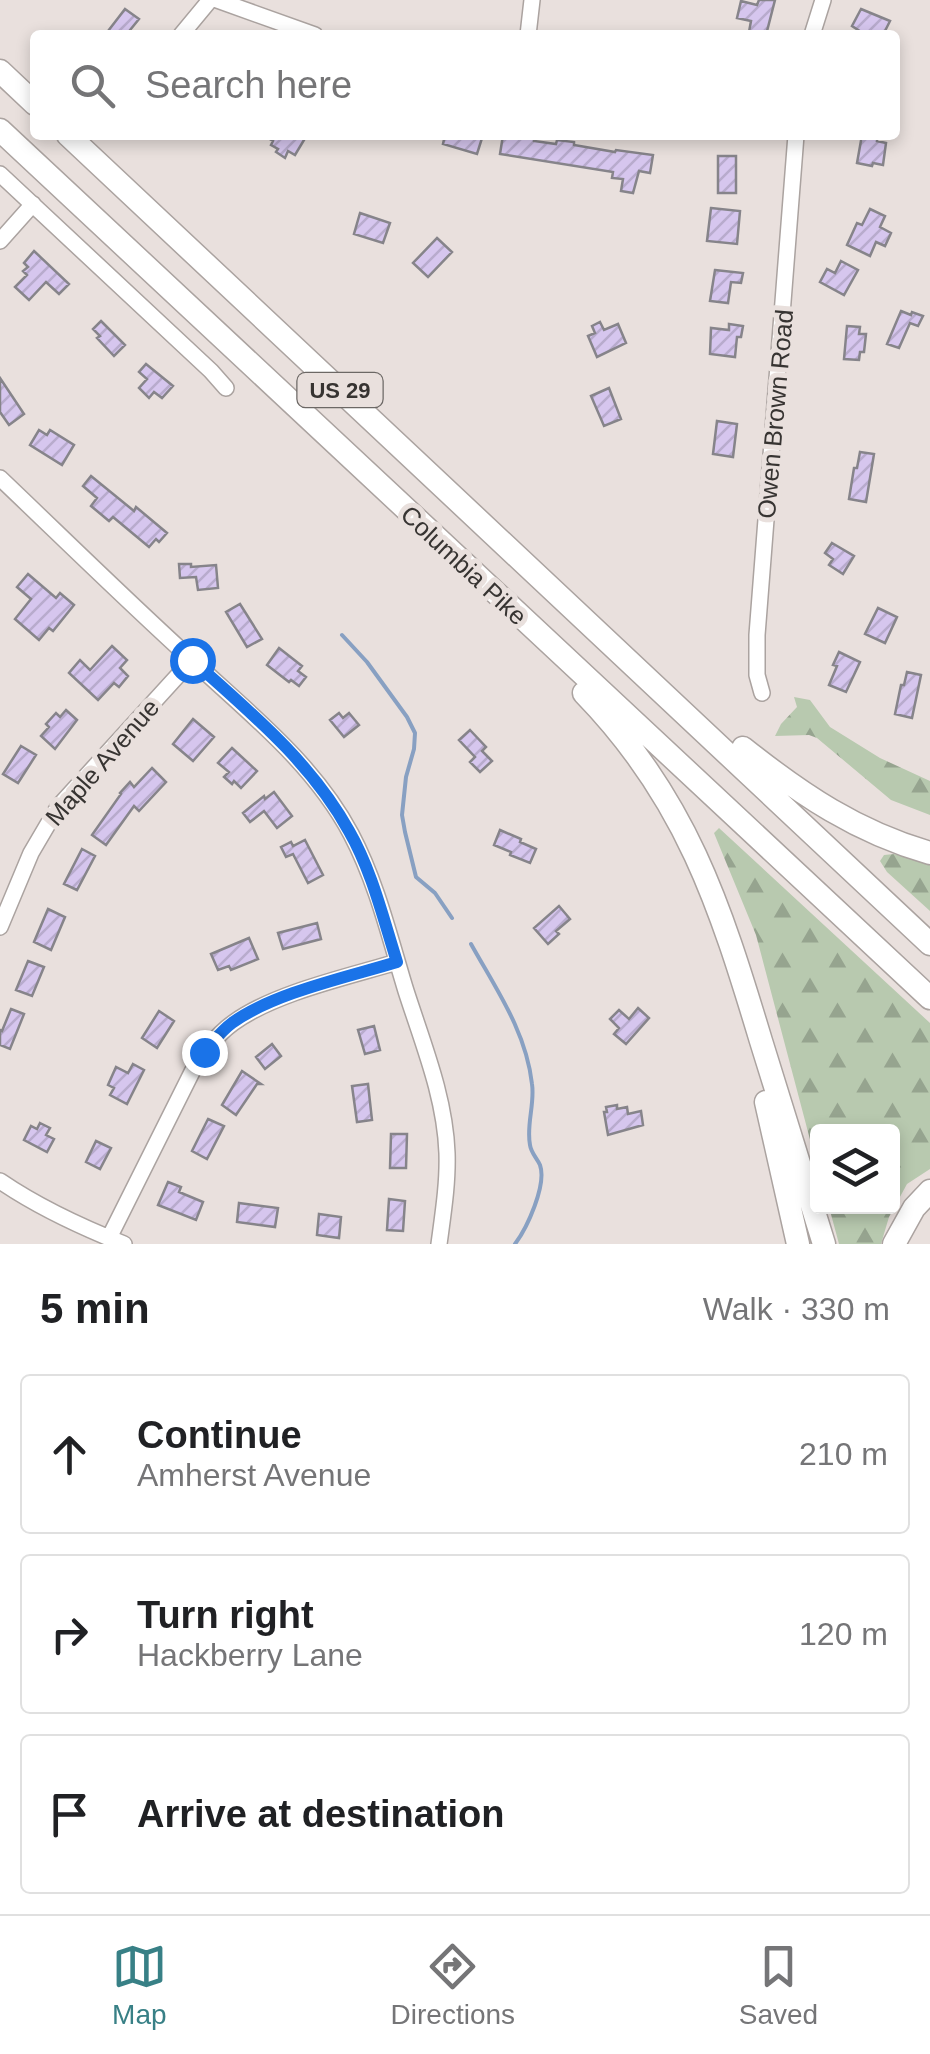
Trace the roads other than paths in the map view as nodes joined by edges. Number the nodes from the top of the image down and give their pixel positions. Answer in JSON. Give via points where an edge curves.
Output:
{"nodes":[{"id":1,"x":210,"y":0,"type":"edge"},
{"id":2,"x":218,"y":0,"type":"edge"},
{"id":3,"x":532,"y":0,"type":"edge"},
{"id":4,"x":823,"y":0,"type":"edge"},
{"id":5,"x":185,"y":30,"type":"edge"},
{"id":6,"x":301,"y":30,"type":"edge"},
{"id":7,"x":529,"y":30,"type":"edge"},
{"id":8,"x":814,"y":30,"type":"edge"},
{"id":9,"x":0,"y":71,"type":"edge"},
{"id":10,"x":30,"y":99,"type":"edge"},
{"id":11,"x":0,"y":130,"type":"edge"},
{"id":12,"x":73,"y":140,"type":"edge"},
{"id":13,"x":796,"y":140,"type":"edge"},
{"id":14,"x":6,"y":180,"type":"edge"},
{"id":15,"x":0,"y":198,"type":"edge"},
{"id":16,"x":33,"y":204,"type":"junction"},
{"id":17,"x":0,"y":241,"type":"edge"},
{"id":18,"x":226,"y":388,"type":"dead end"},
{"id":19,"x":0,"y":478,"type":"edge"},
{"id":20,"x":407,"y":512,"type":"junction"},
{"id":21,"x":611,"y":644,"type":"junction"},
{"id":22,"x":192,"y":660,"type":"junction"},
{"id":23,"x":762,"y":693,"type":"dead end"},
{"id":24,"x":930,"y":853,"type":"edge"},
{"id":25,"x":0,"y":927,"type":"edge"},
{"id":26,"x":730,"y":938,"type":"junction"},
{"id":27,"x":930,"y":944,"type":"edge"},
{"id":28,"x":397,"y":962,"type":"junction"},
{"id":29,"x":930,"y":998,"type":"edge"},
{"id":30,"x":0,"y":1181,"type":"edge"},
{"id":31,"x":930,"y":1190,"type":"edge"},
{"id":32,"x":116,"y":1241,"type":"edge"},
{"id":33,"x":439,"y":1244,"type":"edge"},
{"id":34,"x":798,"y":1244,"type":"edge"},
{"id":35,"x":824,"y":1244,"type":"edge"},
{"id":36,"x":894,"y":1244,"type":"edge"}],
"edges":[{"from":1,"to":5,"type":"street"},
{"from":2,"to":6,"type":"street"},
{"from":3,"to":7,"type":"street"},
{"from":4,"to":8,"type":"street"},
{"from":9,"to":10,"type":"highway"},
{"from":11,"to":20,"type":"highway","name":"Columbia Pike","number":"US 29"},
{"from":12,"to":21,"type":"highway","name":"Columbia Pike","number":"US 29"},
{"from":13,"to":23,"type":"street","name":"Owen Brown Road","via":[[757,635]]},
{"from":14,"to":15,"type":"street"},
{"from":14,"to":16,"type":"street"},
{"from":16,"to":17,"type":"street"},
{"from":16,"to":18,"type":"street"},
{"from":19,"to":22,"type":"street"},
{"from":20,"to":26,"type":"highway","via":[[627,742],[683,828]]},
{"from":20,"to":29,"type":"highway","name":"Columbia Pike","number":"US 29"},
{"from":21,"to":24,"type":"highway","via":[[810,798],[874,833]]},
{"from":21,"to":27,"type":"highway","name":"Columbia Pike","number":"US 29"},
{"from":22,"to":25,"type":"street","name":"Maple Avenue","via":[[58,807]]},
{"from":22,"to":28,"type":"street","via":[[264,724],[337,810],[365,863]]},
{"from":26,"to":34,"type":"highway"},
{"from":26,"to":35,"type":"highway"},
{"from":28,"to":32,"type":"street","via":[[297,993],[230,1024],[192,1072]]},
{"from":28,"to":33,"type":"street","via":[[444,1121]]},
{"from":30,"to":32,"type":"street"},
{"from":31,"to":36,"type":"highway"}]}
